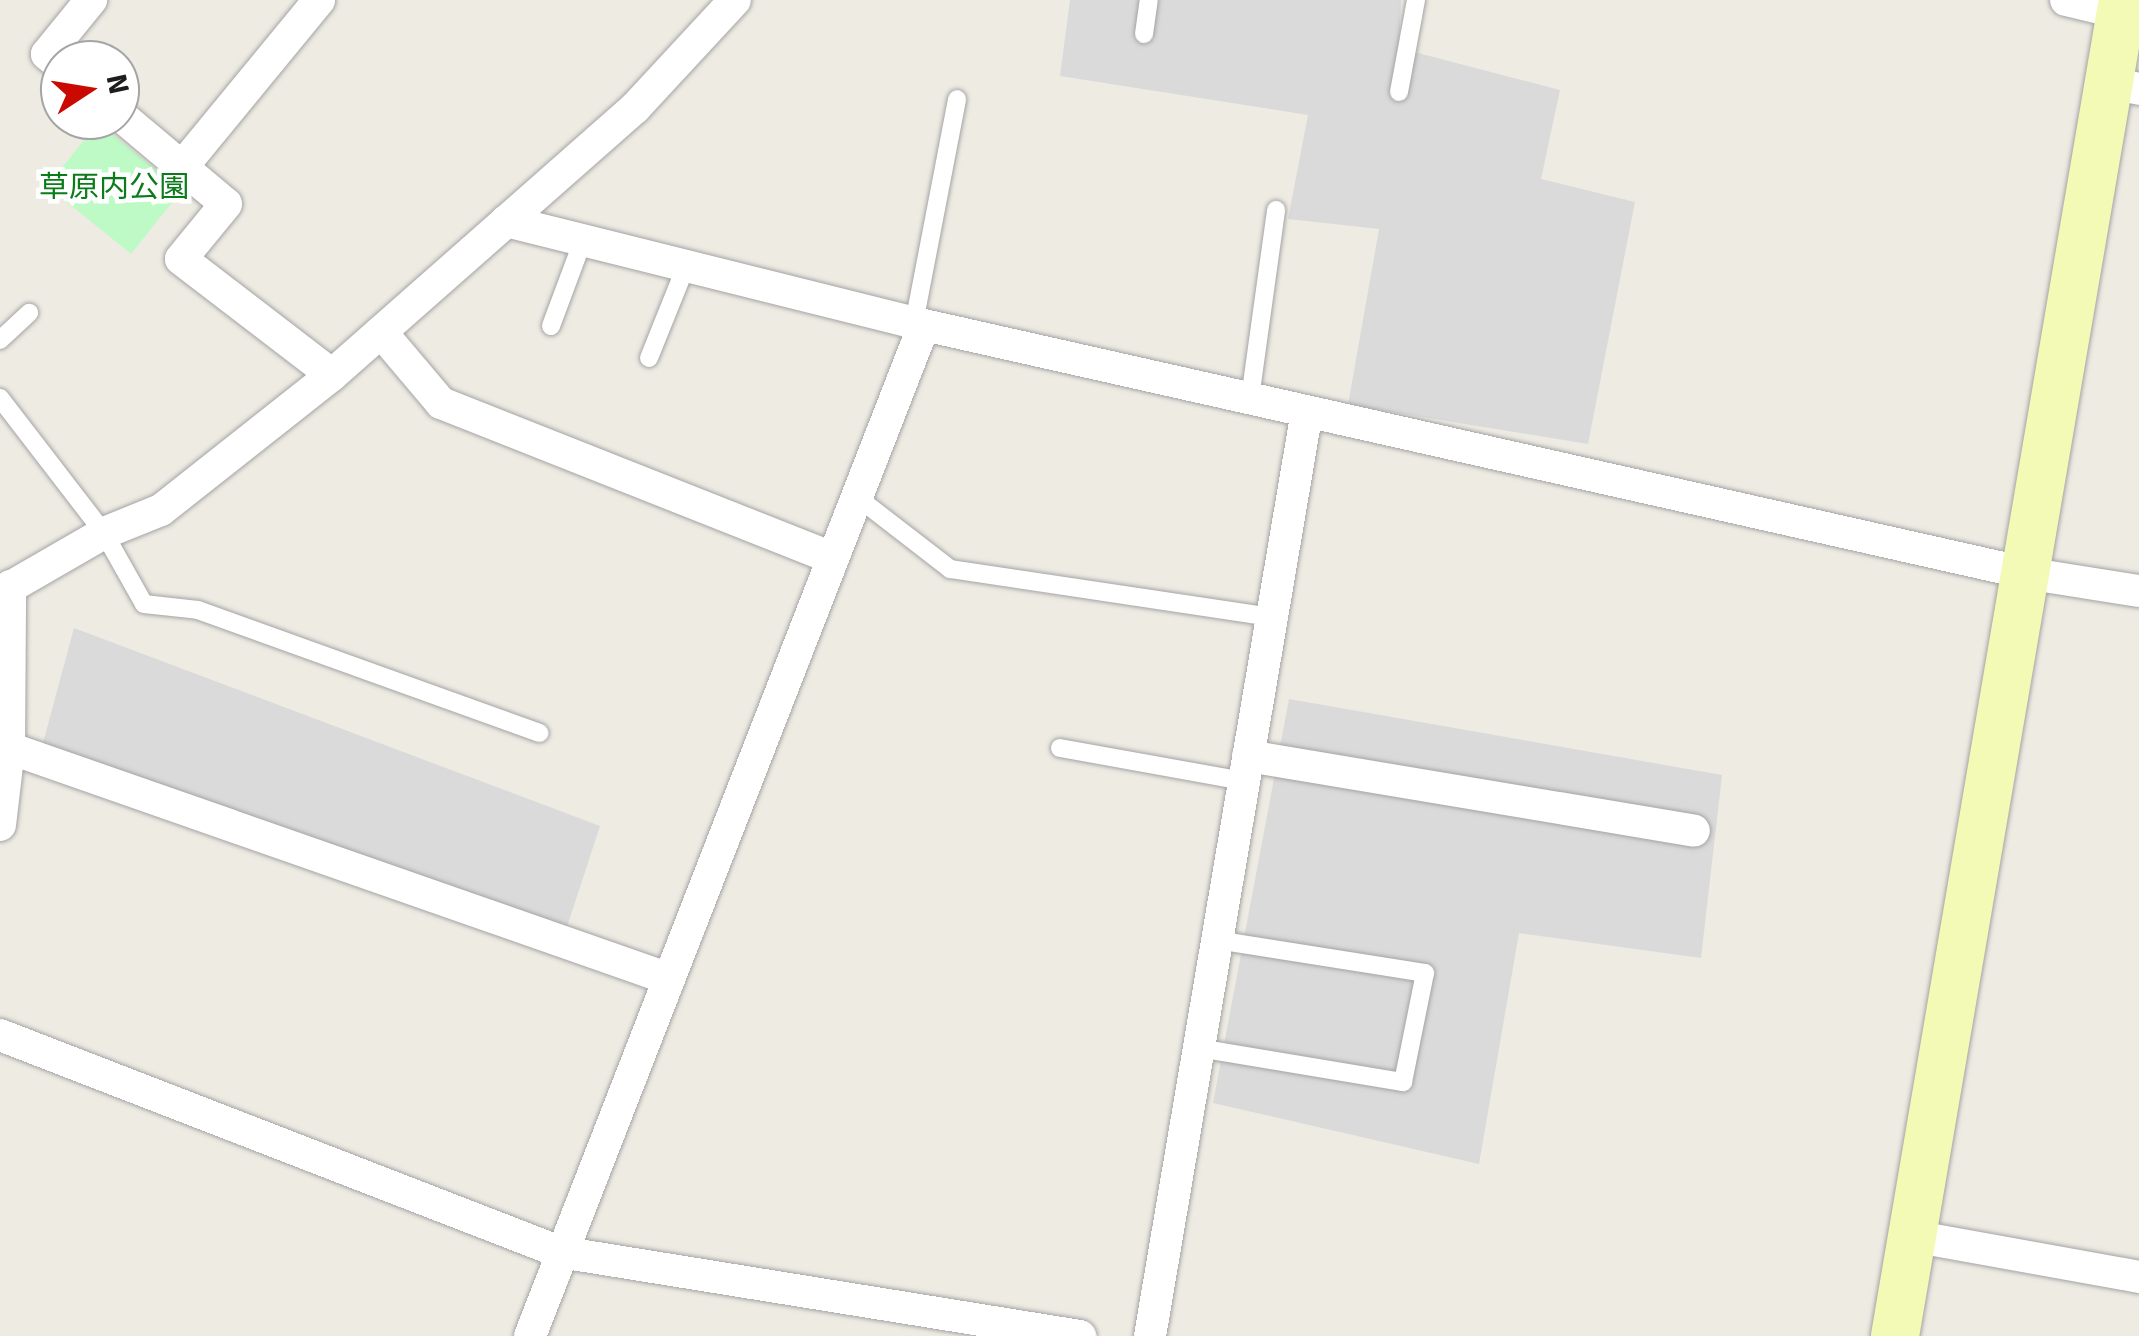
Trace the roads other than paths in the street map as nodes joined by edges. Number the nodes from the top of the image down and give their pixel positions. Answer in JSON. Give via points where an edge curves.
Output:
{"nodes":[{"id":1,"x":91,"y":0,"type":"edge"},
{"id":2,"x":319,"y":0,"type":"edge"},
{"id":3,"x":735,"y":0,"type":"edge"},
{"id":4,"x":1149,"y":0,"type":"edge"},
{"id":5,"x":1416,"y":0,"type":"edge"},
{"id":6,"x":2066,"y":0,"type":"edge"},
{"id":7,"x":2122,"y":6,"type":"edge"},
{"id":8,"x":1144,"y":34,"type":"dead end"},
{"id":9,"x":58,"y":40,"type":"edge"},
{"id":10,"x":2124,"y":86,"type":"edge"},
{"id":11,"x":1399,"y":92,"type":"dead end"},
{"id":12,"x":957,"y":99,"type":"dead end"},
{"id":13,"x":140,"y":132,"type":"edge"},
{"id":14,"x":182,"y":167,"type":"junction"},
{"id":15,"x":1276,"y":210,"type":"dead end"},
{"id":16,"x":506,"y":221,"type":"junction"},
{"id":17,"x":583,"y":240,"type":"junction"},
{"id":18,"x":686,"y":266,"type":"junction"},
{"id":19,"x":29,"y":313,"type":"dead end"},
{"id":20,"x":919,"y":324,"type":"junction"},
{"id":21,"x":551,"y":326,"type":"dead end"},
{"id":22,"x":381,"y":332,"type":"junction"},
{"id":23,"x":0,"y":340,"type":"edge"},
{"id":24,"x":649,"y":358,"type":"dead end"},
{"id":25,"x":332,"y":375,"type":"junction"},
{"id":26,"x":0,"y":398,"type":"edge"},
{"id":27,"x":1250,"y":398,"type":"junction"},
{"id":28,"x":1307,"y":411,"type":"junction"},
{"id":29,"x":857,"y":496,"type":"junction"},
{"id":30,"x":104,"y":533,"type":"junction"},
{"id":31,"x":832,"y":558,"type":"junction"},
{"id":32,"x":2025,"y":573,"type":"junction"},
{"id":33,"x":5,"y":590,"type":"edge"},
{"id":34,"x":2139,"y":591,"type":"edge"},
{"id":35,"x":1272,"y":617,"type":"junction"},
{"id":36,"x":538,"y":733,"type":"dead end"},
{"id":37,"x":9,"y":748,"type":"junction"},
{"id":38,"x":1060,"y":748,"type":"dead end"},
{"id":39,"x":1246,"y":768,"type":"junction"},
{"id":40,"x":0,"y":825,"type":"edge"},
{"id":41,"x":1694,"y":830,"type":"dead end"},
{"id":42,"x":1217,"y":940,"type":"junction"},
{"id":43,"x":667,"y":978,"type":"junction"},
{"id":44,"x":0,"y":1035,"type":"edge"},
{"id":45,"x":1199,"y":1048,"type":"junction"},
{"id":46,"x":1912,"y":1236,"type":"junction"},
{"id":47,"x":560,"y":1252,"type":"junction"},
{"id":48,"x":2139,"y":1277,"type":"edge"},
{"id":49,"x":530,"y":1336,"type":"edge"},
{"id":50,"x":1080,"y":1336,"type":"edge"},
{"id":51,"x":1150,"y":1336,"type":"edge"},
{"id":52,"x":1895,"y":1336,"type":"edge"}],
"edges":[{"from":1,"to":9,"type":"street"},
{"from":2,"to":14,"type":"street"},
{"from":3,"to":16,"type":"street","via":[[635,108]]},
{"from":4,"to":8,"type":"lane"},
{"from":5,"to":11,"type":"lane"},
{"from":6,"to":7,"type":"street"},
{"from":7,"to":10,"type":"street"},
{"from":10,"to":32,"type":"street"},
{"from":12,"to":20,"type":"lane"},
{"from":13,"to":14,"type":"street"},
{"from":14,"to":25,"type":"street","via":[[226,204],[182,258]]},
{"from":15,"to":27,"type":"lane"},
{"from":16,"to":17,"type":"street"},
{"from":16,"to":22,"type":"street"},
{"from":17,"to":18,"type":"street"},
{"from":17,"to":21,"type":"lane"},
{"from":18,"to":20,"type":"street"},
{"from":18,"to":24,"type":"lane"},
{"from":19,"to":23,"type":"lane"},
{"from":20,"to":27,"type":"street"},
{"from":20,"to":29,"type":"street"},
{"from":22,"to":25,"type":"street"},
{"from":22,"to":31,"type":"street","via":[[441,402]]},
{"from":25,"to":30,"type":"street","via":[[161,510]]},
{"from":26,"to":30,"type":"lane"},
{"from":27,"to":28,"type":"street"},
{"from":28,"to":32,"type":"street"},
{"from":28,"to":35,"type":"street"},
{"from":29,"to":31,"type":"street"},
{"from":29,"to":35,"type":"lane","via":[[950,569]]},
{"from":30,"to":33,"type":"street"},
{"from":30,"to":36,"type":"lane","via":[[144,604],[198,610]]},
{"from":31,"to":43,"type":"street"},
{"from":32,"to":34,"type":"street"},
{"from":32,"to":46,"type":"street"},
{"from":33,"to":37,"type":"street"},
{"from":35,"to":39,"type":"street"},
{"from":37,"to":40,"type":"street"},
{"from":37,"to":43,"type":"street"},
{"from":38,"to":39,"type":"lane"},
{"from":39,"to":41,"type":"street"},
{"from":39,"to":42,"type":"street"},
{"from":42,"to":45,"type":"street"},
{"from":42,"to":45,"type":"lane","via":[[1425,973],[1403,1082]]},
{"from":43,"to":47,"type":"street"},
{"from":44,"to":47,"type":"street"},
{"from":45,"to":51,"type":"street"},
{"from":46,"to":48,"type":"street"},
{"from":46,"to":52,"type":"street"},
{"from":47,"to":49,"type":"street"},
{"from":47,"to":50,"type":"street"}]}
